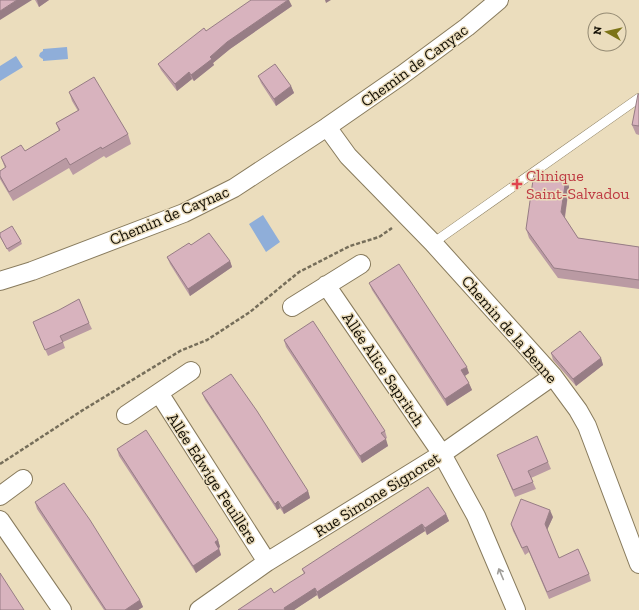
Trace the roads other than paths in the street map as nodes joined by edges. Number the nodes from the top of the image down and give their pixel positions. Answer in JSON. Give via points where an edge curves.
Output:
{"nodes":[{"id":1,"x":499,"y":0,"type":"edge"},
{"id":2,"x":639,"y":98,"type":"edge"},
{"id":3,"x":327,"y":127,"type":"junction"},
{"id":4,"x":433,"y":243,"type":"junction"},
{"id":5,"x":361,"y":264,"type":"dead end"},
{"id":6,"x":0,"y":281,"type":"edge"},
{"id":7,"x":326,"y":285,"type":"junction"},
{"id":8,"x":292,"y":307,"type":"dead end"},
{"id":9,"x":191,"y":371,"type":"dead end"},
{"id":10,"x":553,"y":376,"type":"junction"},
{"id":11,"x":159,"y":393,"type":"junction"},
{"id":12,"x":126,"y":415,"type":"dead end"},
{"id":13,"x":442,"y":454,"type":"junction"},
{"id":14,"x":23,"y":479,"type":"dead end"},
{"id":15,"x":0,"y":496,"type":"edge"},
{"id":16,"x":0,"y":520,"type":"edge"},
{"id":17,"x":267,"y":562,"type":"junction"},
{"id":18,"x":639,"y":564,"type":"edge"},
{"id":19,"x":62,"y":610,"type":"edge"},
{"id":20,"x":199,"y":610,"type":"edge"},
{"id":21,"x":516,"y":610,"type":"edge"}],
"edges":[{"from":1,"to":3,"type":"street","name":"Chemin de Canyac","via":[[402,75]]},
{"from":2,"to":4,"type":"lane"},
{"from":3,"to":4,"type":"street","name":"Chemin de la Benne","via":[[348,156]]},
{"from":3,"to":6,"type":"street","name":"Chemin de Caynac","via":[[234,188],[184,213]]},
{"from":4,"to":10,"type":"street","name":"Chemin de la Benne"},
{"from":5,"to":7,"type":"street"},
{"from":7,"to":8,"type":"street"},
{"from":7,"to":13,"type":"street","name":"Allée Alice Sapritch"},
{"from":9,"to":11,"type":"street"},
{"from":10,"to":13,"type":"street","name":"Rue Simone Signoret"},
{"from":10,"to":18,"type":"street","name":"Chemin de la Benne","via":[[587,426]]},
{"from":11,"to":12,"type":"street"},
{"from":11,"to":17,"type":"street","name":"Allée Edwige Feuillère"},
{"from":13,"to":17,"type":"street","name":"Rue Simone Signoret"},
{"from":21,"to":13,"type":"street","name":"Allée Alice Sapritch","one_way":true,"via":[[476,516]]},
{"from":14,"to":15,"type":"street"},
{"from":16,"to":19,"type":"street"},
{"from":17,"to":20,"type":"street","name":"Rue Simone Signoret"}]}
